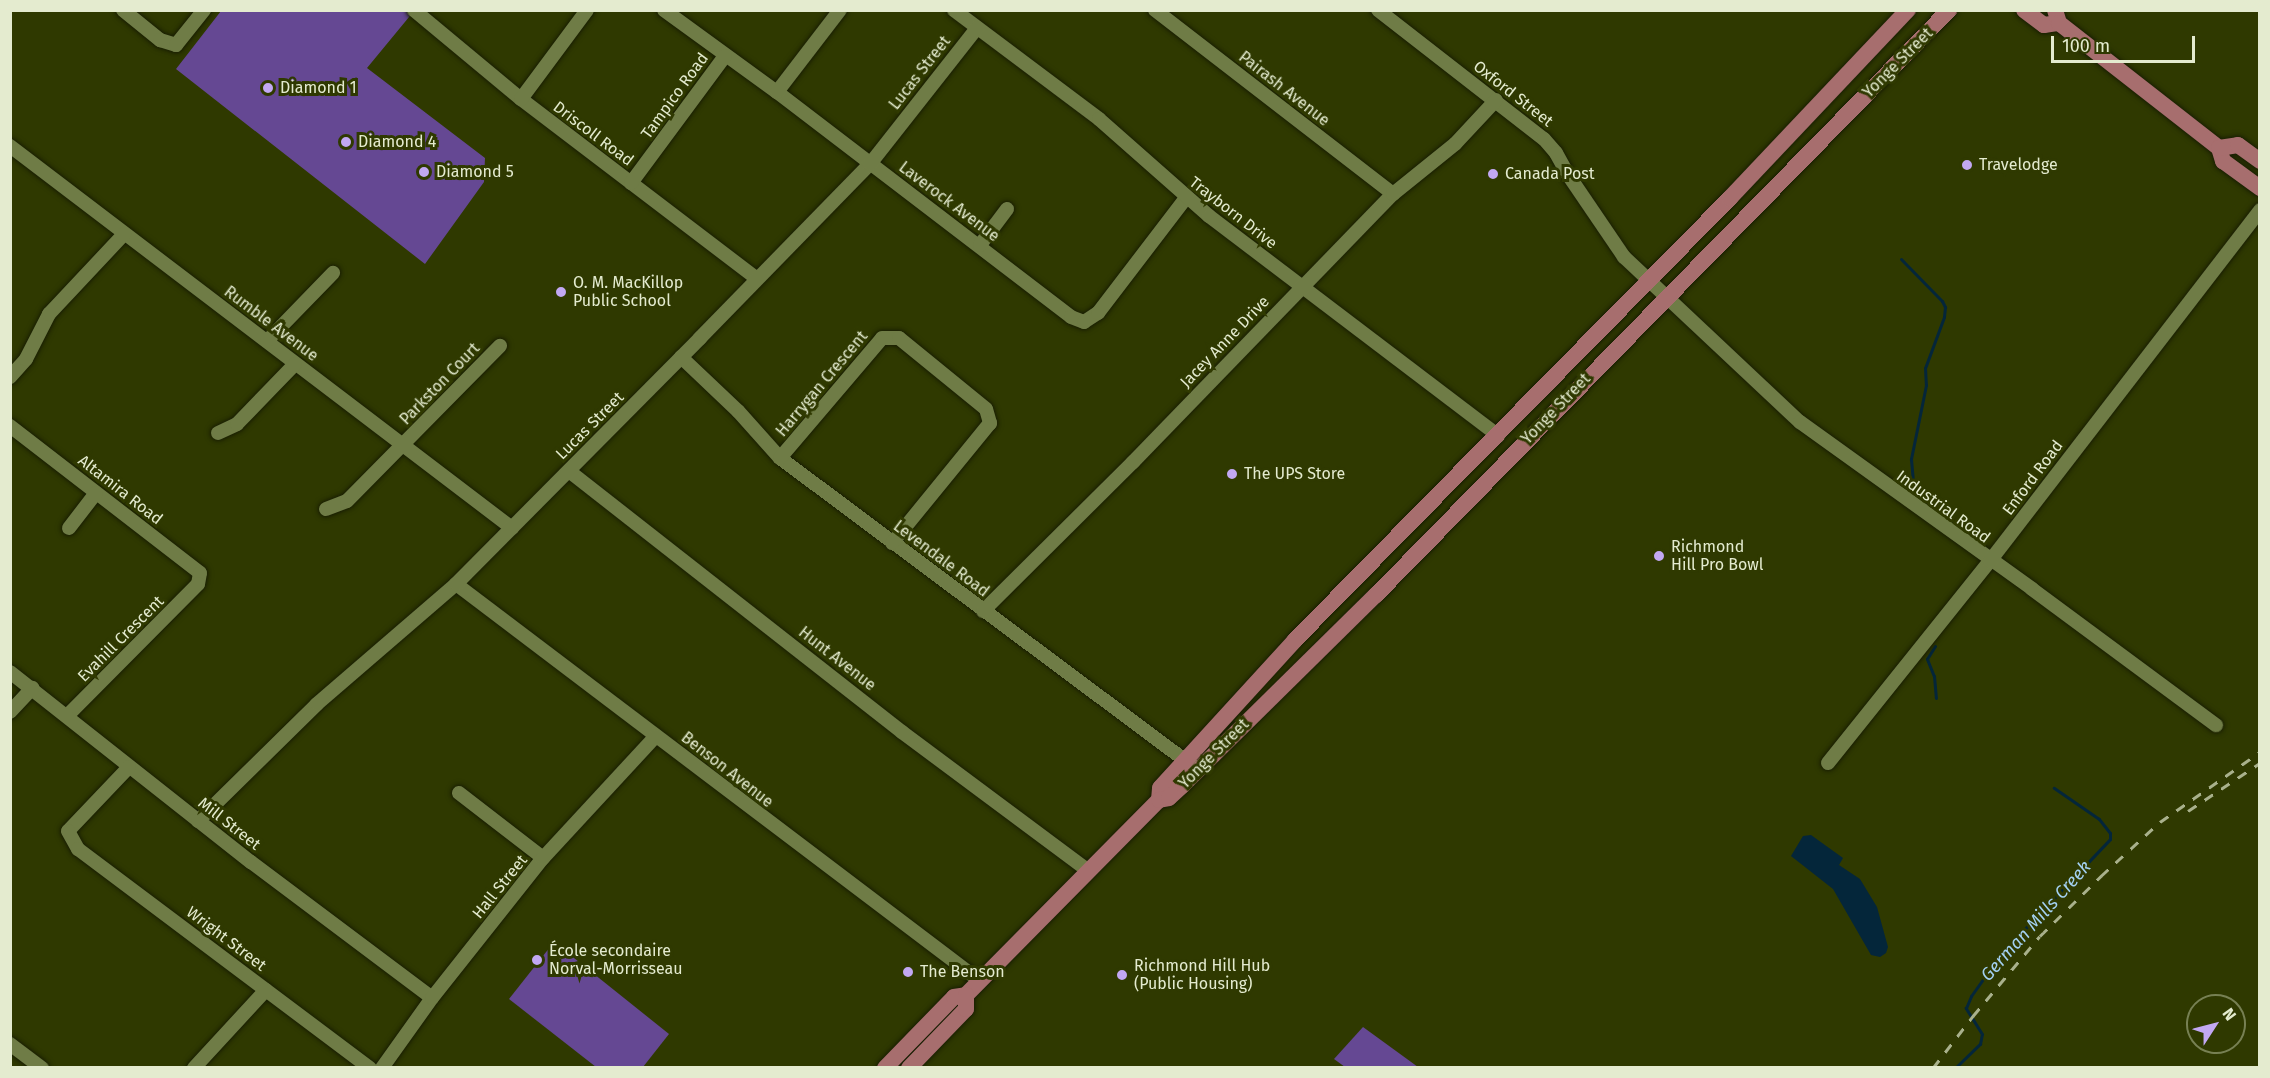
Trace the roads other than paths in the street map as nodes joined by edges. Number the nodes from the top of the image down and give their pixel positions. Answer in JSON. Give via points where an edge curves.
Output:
{"nodes":[{"id":1,"x":123,"y":10,"type":"edge"},
{"id":2,"x":204,"y":10,"type":"edge"},
{"id":3,"x":414,"y":10,"type":"edge"},
{"id":4,"x":587,"y":10,"type":"edge"},
{"id":5,"x":664,"y":10,"type":"edge"},
{"id":6,"x":840,"y":10,"type":"edge"},
{"id":7,"x":954,"y":10,"type":"edge"},
{"id":8,"x":1155,"y":10,"type":"edge"},
{"id":9,"x":1378,"y":10,"type":"edge"},
{"id":10,"x":1908,"y":10,"type":"edge"},
{"id":11,"x":1949,"y":10,"type":"edge"},
{"id":12,"x":2024,"y":10,"type":"edge"},
{"id":13,"x":2057,"y":17,"type":"edge"},
{"id":14,"x":977,"y":28,"type":"junction"},
{"id":15,"x":725,"y":56,"type":"junction"},
{"id":16,"x":777,"y":92,"type":"junction"},
{"id":17,"x":520,"y":99,"type":"junction"},
{"id":18,"x":1496,"y":100,"type":"junction"},
{"id":19,"x":10,"y":146,"type":"edge"},
{"id":20,"x":2219,"y":148,"type":"junction"},
{"id":21,"x":2259,"y":161,"type":"edge"},
{"id":22,"x":870,"y":164,"type":"junction"},
{"id":23,"x":631,"y":183,"type":"junction"},
{"id":24,"x":2259,"y":188,"type":"edge"},
{"id":25,"x":1393,"y":194,"type":"junction"},
{"id":26,"x":1186,"y":198,"type":"junction"},
{"id":27,"x":1007,"y":208,"type":"dead end"},
{"id":28,"x":2259,"y":210,"type":"edge"},
{"id":29,"x":124,"y":234,"type":"junction"},
{"id":30,"x":980,"y":245,"type":"junction"},
{"id":31,"x":333,"y":273,"type":"dead end"},
{"id":32,"x":756,"y":278,"type":"junction"},
{"id":33,"x":1648,"y":281,"type":"junction"},
{"id":34,"x":1300,"y":287,"type":"junction"},
{"id":35,"x":1666,"y":298,"type":"junction"},
{"id":36,"x":267,"y":341,"type":"junction"},
{"id":37,"x":500,"y":346,"type":"dead end"},
{"id":38,"x":681,"y":357,"type":"junction"},
{"id":39,"x":295,"y":364,"type":"junction"},
{"id":40,"x":10,"y":377,"type":"edge"},
{"id":41,"x":10,"y":426,"type":"edge"},
{"id":42,"x":218,"y":433,"type":"dead end"},
{"id":43,"x":1498,"y":435,"type":"junction"},
{"id":44,"x":404,"y":446,"type":"junction"},
{"id":45,"x":780,"y":458,"type":"junction"},
{"id":46,"x":569,"y":471,"type":"junction"},
{"id":47,"x":96,"y":493,"type":"junction"},
{"id":48,"x":326,"y":509,"type":"dead end"},
{"id":49,"x":69,"y":528,"type":"dead end"},
{"id":50,"x":512,"y":528,"type":"junction"},
{"id":51,"x":892,"y":543,"type":"junction"},
{"id":52,"x":1990,"y":561,"type":"junction"},
{"id":53,"x":198,"y":584,"type":"joint"},
{"id":54,"x":456,"y":584,"type":"junction"},
{"id":55,"x":983,"y":611,"type":"junction"},
{"id":56,"x":10,"y":672,"type":"edge"},
{"id":57,"x":32,"y":688,"type":"junction"},
{"id":58,"x":10,"y":712,"type":"edge"},
{"id":59,"x":67,"y":716,"type":"junction"},
{"id":60,"x":2216,"y":725,"type":"dead end"},
{"id":61,"x":656,"y":736,"type":"junction"},
{"id":62,"x":1828,"y":763,"type":"dead end"},
{"id":63,"x":1191,"y":765,"type":"junction"},
{"id":64,"x":129,"y":767,"type":"junction"},
{"id":65,"x":459,"y":793,"type":"dead end"},
{"id":66,"x":198,"y":821,"type":"junction"},
{"id":67,"x":543,"y":858,"type":"junction"},
{"id":68,"x":1087,"y":870,"type":"junction"},
{"id":69,"x":980,"y":981,"type":"junction"},
{"id":70,"x":266,"y":990,"type":"junction"},
{"id":71,"x":432,"y":998,"type":"junction"},
{"id":72,"x":10,"y":1044,"type":"edge"},
{"id":73,"x":903,"y":1065,"type":"edge"},
{"id":74,"x":42,"y":1068,"type":"edge"},
{"id":75,"x":194,"y":1068,"type":"edge"},
{"id":76,"x":370,"y":1068,"type":"edge"},
{"id":77,"x":382,"y":1068,"type":"edge"}],
"edges":[{"from":1,"to":2,"type":"street","via":[[160,40],[176,45]]},
{"from":3,"to":17,"type":"street","name":"Driscoll Road"},
{"from":4,"to":17,"type":"street"},
{"from":5,"to":15,"type":"street","name":"Laverock Avenue"},
{"from":6,"to":16,"type":"street"},
{"from":7,"to":14,"type":"street","name":"Trayborn Drive"},
{"from":8,"to":25,"type":"street","name":"Pairash Avenue"},
{"from":9,"to":18,"type":"street","name":"Oxford Street"},
{"from":10,"to":33,"type":"main road","name":"Yonge Street"},
{"from":11,"to":35,"type":"main road","name":"Yonge Street"},
{"from":12,"to":13,"type":"main road","via":[[2044,25]]},
{"from":13,"to":20,"type":"main road"},
{"from":14,"to":22,"type":"street","name":"Lucas Street"},
{"from":14,"to":26,"type":"street","name":"Trayborn Drive","via":[[1099,119]]},
{"from":15,"to":16,"type":"street","name":"Laverock Avenue"},
{"from":15,"to":23,"type":"street","name":"Tampico Road"},
{"from":16,"to":22,"type":"street","name":"Laverock Avenue"},
{"from":17,"to":23,"type":"street","name":"Driscoll Road"},
{"from":18,"to":25,"type":"street","name":"Jacey Anne Drive","via":[[1455,144]]},
{"from":18,"to":33,"type":"street","name":"Oxford Street","via":[[1556,153],[1624,257]]},
{"from":19,"to":29,"type":"street","name":"Rumble Avenue"},
{"from":20,"to":21,"type":"main road","via":[[2238,145]]},
{"from":20,"to":24,"type":"main road","via":[[2223,161]]},
{"from":22,"to":30,"type":"street","name":"Laverock Avenue"},
{"from":22,"to":32,"type":"street","name":"Lucas Street"},
{"from":23,"to":32,"type":"street","name":"Driscoll Road"},
{"from":25,"to":34,"type":"street","name":"Jacey Anne Drive"},
{"from":26,"to":30,"type":"street","name":"Laverock Avenue","via":[[1098,313],[1084,322]]},
{"from":26,"to":34,"type":"street","name":"Trayborn Drive"},
{"from":27,"to":30,"type":"street"},
{"from":28,"to":52,"type":"street","name":"Enford Road"},
{"from":29,"to":36,"type":"street","name":"Rumble Avenue"},
{"from":29,"to":40,"type":"street","via":[[49,314],[26,359]]},
{"from":31,"to":36,"type":"street"},
{"from":32,"to":38,"type":"street","name":"Lucas Street"},
{"from":33,"to":35,"type":"street","name":"Oxford Street"},
{"from":33,"to":43,"type":"main road","name":"Yonge Street"},
{"from":34,"to":43,"type":"street","name":"Trayborn Drive"},
{"from":34,"to":55,"type":"street","name":"Jacey Anne Drive","via":[[1133,462]]},
{"from":35,"to":52,"type":"street","name":"Industrial Road","via":[[1800,422]]},
{"from":35,"to":63,"type":"main road","name":"Yonge Street","via":[[1376,595]]},
{"from":36,"to":39,"type":"street","name":"Rumble Avenue"},
{"from":37,"to":44,"type":"street","name":"Parkston Court"},
{"from":38,"to":45,"type":"street","name":"Levendale Road"},
{"from":38,"to":46,"type":"street","name":"Lucas Street"},
{"from":39,"to":42,"type":"street","via":[[237,424]]},
{"from":39,"to":44,"type":"street","name":"Rumble Avenue"},
{"from":41,"to":47,"type":"street","name":"Altamira Road"},
{"from":43,"to":63,"type":"main road","name":"Yonge Street","via":[[1295,640]]},
{"from":44,"to":48,"type":"street","name":"Parkston Court","via":[[347,501]]},
{"from":44,"to":50,"type":"street","name":"Rumble Avenue"},
{"from":45,"to":51,"type":"street","name":"Levendale Road"},
{"from":45,"to":51,"type":"street","name":"Harrygan Crescent","via":[[882,338],[899,338],[986,409],[990,423]]},
{"from":46,"to":50,"type":"street","name":"Lucas Street"},
{"from":46,"to":68,"type":"street","name":"Hunt Avenue","via":[[902,732]]},
{"from":47,"to":49,"type":"street"},
{"from":47,"to":53,"type":"street","name":"Altamira Road","via":[[200,573]]},
{"from":50,"to":54,"type":"street","name":"Lucas Street"},
{"from":51,"to":55,"type":"street","name":"Levendale Road"},
{"from":52,"to":60,"type":"street","name":"Industrial Road"},
{"from":52,"to":62,"type":"street","name":"Enford Road"},
{"from":53,"to":59,"type":"street","name":"Evahill Crescent"},
{"from":54,"to":61,"type":"street","name":"Benson Avenue"},
{"from":54,"to":66,"type":"street","name":"Lucas Street","via":[[317,705]]},
{"from":55,"to":63,"type":"street","name":"Levendale Road"},
{"from":56,"to":57,"type":"street","name":"Mill Street"},
{"from":57,"to":58,"type":"street"},
{"from":57,"to":59,"type":"street","name":"Mill Street"},
{"from":59,"to":64,"type":"street","name":"Mill Street"},
{"from":61,"to":67,"type":"street","name":"Hall Street"},
{"from":61,"to":69,"type":"street","name":"Benson Avenue"},
{"from":63,"to":68,"type":"main road","name":"Yonge Street","via":[[1169,798],[1159,800]]},
{"from":64,"to":66,"type":"street","name":"Mill Street"},
{"from":64,"to":70,"type":"street","name":"Wright Street","via":[[68,831],[78,849]]},
{"from":65,"to":67,"type":"street"},
{"from":66,"to":71,"type":"street","name":"Mill Street"},
{"from":67,"to":71,"type":"street","name":"Hall Street"},
{"from":68,"to":69,"type":"main road","name":"Yonge Street"},
{"from":69,"to":73,"type":"main road","name":"Yonge Street","via":[[966,995],[966,1009]]},
{"from":70,"to":75,"type":"street"},
{"from":70,"to":76,"type":"street","name":"Wright Street"},
{"from":71,"to":77,"type":"street","name":"Hall Street"},
{"from":72,"to":74,"type":"street"}]}
